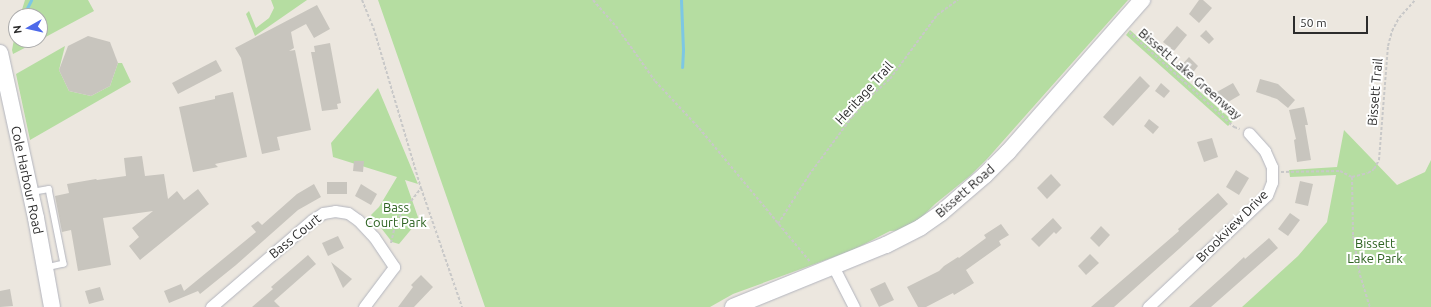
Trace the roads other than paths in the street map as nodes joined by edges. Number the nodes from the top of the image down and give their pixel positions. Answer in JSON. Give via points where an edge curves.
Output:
{"nodes":[{"id":1,"x":1142,"y":0,"type":"edge"},
{"id":2,"x":0,"y":53,"type":"edge"},
{"id":3,"x":1249,"y":133,"type":"road end"},
{"id":4,"x":833,"y":266,"type":"junction"},
{"id":5,"x":52,"y":307,"type":"edge"},
{"id":6,"x":211,"y":307,"type":"edge"},
{"id":7,"x":364,"y":307,"type":"edge"},
{"id":8,"x":733,"y":307,"type":"edge"},
{"id":9,"x":854,"y":307,"type":"edge"},
{"id":10,"x":1148,"y":307,"type":"edge"}],
"edges":[{"from":1,"to":4,"type":"main road","name":"Bissett Road","via":[[1008,152],[955,202],[900,239]]},
{"from":2,"to":5,"type":"main road","name":"Cole Harbour Road"},
{"from":3,"to":10,"type":"street","name":"Brookview Drive","via":[[1265,151],[1273,172],[1267,196]]},
{"from":4,"to":8,"type":"main road","name":"Bissett Road"},
{"from":4,"to":9,"type":"street"},
{"from":6,"to":7,"type":"street","name":"Bass Court","via":[[312,220],[327,212],[340,211],[355,217],[374,237],[394,267]]}]}
